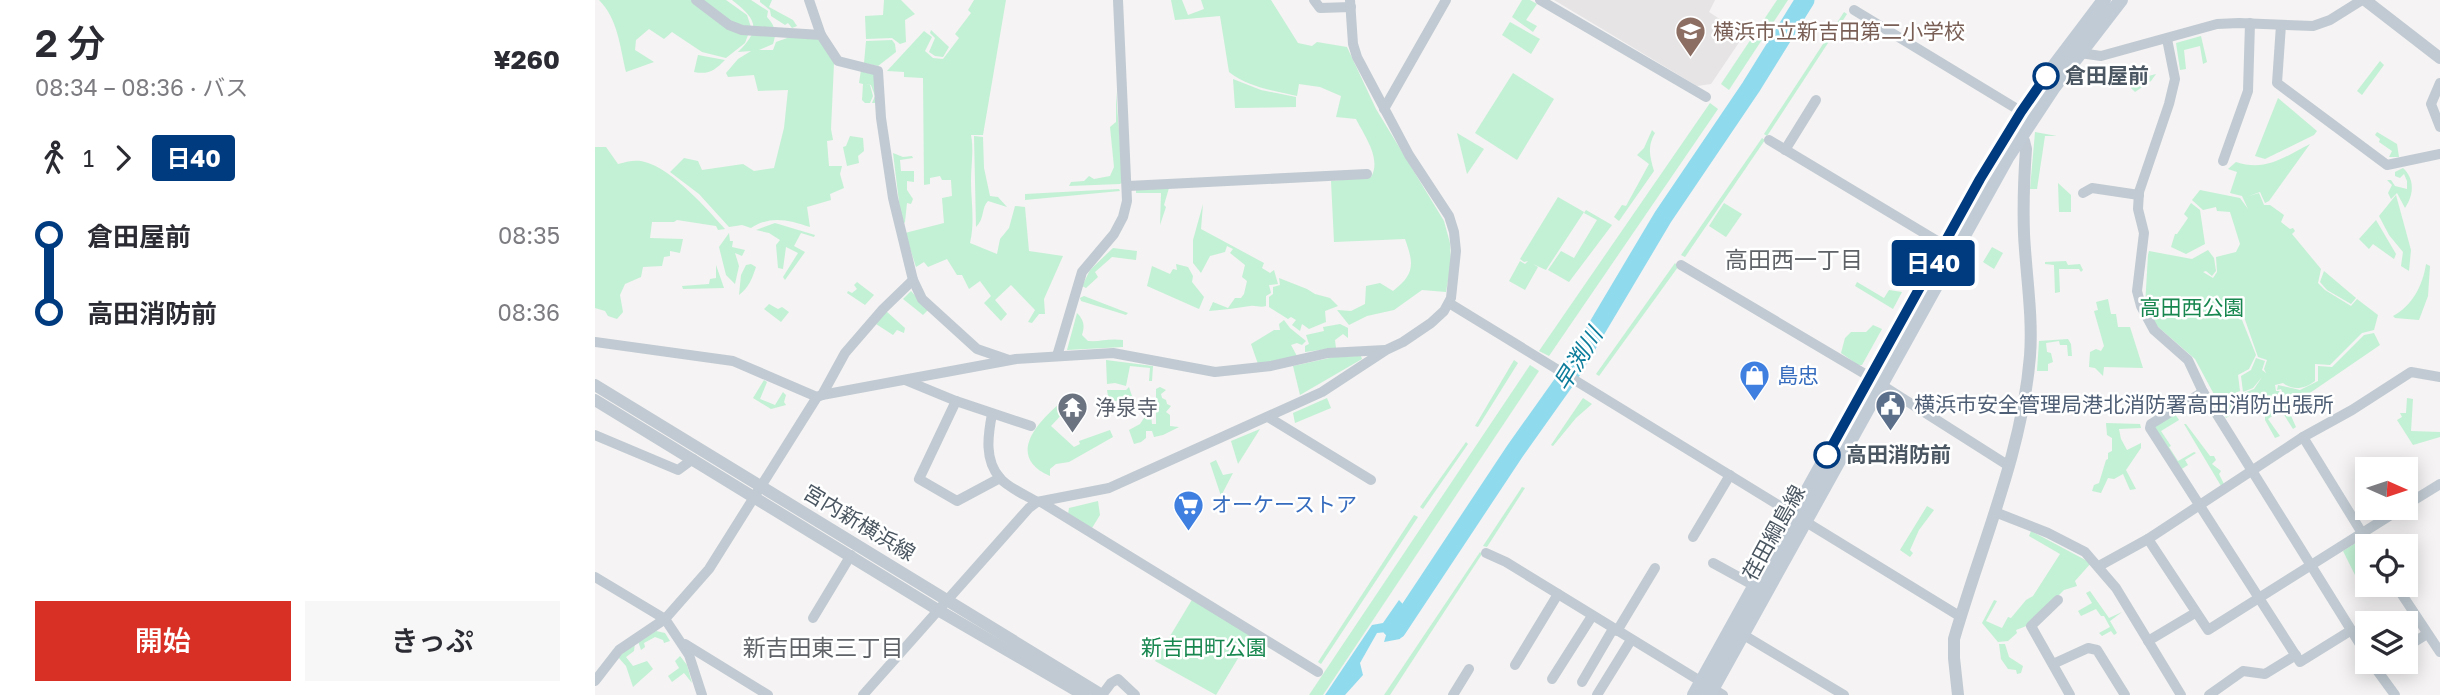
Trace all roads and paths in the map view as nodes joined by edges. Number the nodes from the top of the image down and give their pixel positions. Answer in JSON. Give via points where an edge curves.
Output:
{"nodes":[{"id":1,"x":696,"y":0,"type":"edge"},
{"id":2,"x":809,"y":0,"type":"edge"},
{"id":3,"x":1118,"y":0,"type":"edge"},
{"id":4,"x":1314,"y":0,"type":"edge"},
{"id":5,"x":1446,"y":0,"type":"edge"},
{"id":6,"x":1540,"y":0,"type":"edge"},
{"id":7,"x":2104,"y":0,"type":"edge"},
{"id":8,"x":2121,"y":0,"type":"edge"},
{"id":9,"x":2363,"y":0,"type":"edge"},
{"id":10,"x":1350,"y":4,"type":"edge"},
{"id":11,"x":1854,"y":10,"type":"dead end"},
{"id":12,"x":2250,"y":23,"type":"junction"},
{"id":13,"x":2281,"y":26,"type":"junction"},
{"id":14,"x":821,"y":35,"type":"junction"},
{"id":15,"x":2167,"y":39,"type":"junction"},
{"id":16,"x":2080,"y":53,"type":"junction"},
{"id":17,"x":2440,"y":58,"type":"edge"},
{"id":18,"x":2440,"y":83,"type":"edge"},
{"id":19,"x":1706,"y":97,"type":"dead end"},
{"id":20,"x":1816,"y":100,"type":"dead end"},
{"id":21,"x":1384,"y":109,"type":"junction"},
{"id":22,"x":2026,"y":115,"type":"junction"},
{"id":23,"x":2440,"y":127,"type":"edge"},
{"id":24,"x":2015,"y":134,"type":"junction"},
{"id":25,"x":1769,"y":140,"type":"dead end"},
{"id":26,"x":1785,"y":150,"type":"junction"},
{"id":27,"x":2440,"y":154,"type":"edge"},
{"id":28,"x":2223,"y":161,"type":"dead end"},
{"id":29,"x":1367,"y":174,"type":"dead end"},
{"id":30,"x":1128,"y":186,"type":"junction"},
{"id":31,"x":2083,"y":193,"type":"dead end"},
{"id":32,"x":2139,"y":195,"type":"junction"},
{"id":33,"x":1944,"y":244,"type":"junction"},
{"id":34,"x":1681,"y":265,"type":"dead end"},
{"id":35,"x":913,"y":281,"type":"junction"},
{"id":36,"x":1449,"y":303,"type":"junction"},
{"id":37,"x":595,"y":342,"type":"edge"},
{"id":38,"x":1386,"y":350,"type":"junction"},
{"id":39,"x":1057,"y":356,"type":"junction"},
{"id":40,"x":1010,"y":360,"type":"junction"},
{"id":41,"x":2440,"y":377,"type":"edge"},
{"id":42,"x":905,"y":380,"type":"junction"},
{"id":43,"x":1875,"y":380,"type":"junction"},
{"id":44,"x":595,"y":385,"type":"edge"},
{"id":45,"x":2203,"y":392,"type":"junction"},
{"id":46,"x":820,"y":396,"type":"junction"},
{"id":47,"x":595,"y":400,"type":"edge"},
{"id":48,"x":956,"y":401,"type":"junction"},
{"id":49,"x":992,"y":414,"type":"junction"},
{"id":50,"x":1268,"y":417,"type":"junction"},
{"id":51,"x":1031,"y":426,"type":"dead end"},
{"id":52,"x":595,"y":435,"type":"edge"},
{"id":53,"x":2303,"y":437,"type":"junction"},
{"id":54,"x":693,"y":459,"type":"junction"},
{"id":55,"x":2009,"y":466,"type":"junction"},
{"id":56,"x":2252,"y":471,"type":"junction"},
{"id":57,"x":1730,"y":475,"type":"junction"},
{"id":58,"x":1000,"y":478,"type":"junction"},
{"id":59,"x":1371,"y":480,"type":"dead end"},
{"id":60,"x":2440,"y":484,"type":"edge"},
{"id":61,"x":758,"y":491,"type":"junction"},
{"id":62,"x":2419,"y":497,"type":"edge"},
{"id":63,"x":1039,"y":502,"type":"junction"},
{"id":64,"x":2199,"y":507,"type":"junction"},
{"id":65,"x":1995,"y":512,"type":"junction"},
{"id":66,"x":1800,"y":518,"type":"junction"},
{"id":67,"x":2384,"y":520,"type":"edge"},
{"id":68,"x":2363,"y":534,"type":"joint"},
{"id":69,"x":1693,"y":537,"type":"dead end"},
{"id":70,"x":2148,"y":539,"type":"junction"},
{"id":71,"x":2355,"y":539,"type":"edge"},
{"id":72,"x":1486,"y":552,"type":"dead end"},
{"id":73,"x":851,"y":555,"type":"junction"},
{"id":74,"x":1713,"y":563,"type":"dead end"},
{"id":75,"x":2098,"y":566,"type":"junction"},
{"id":76,"x":2310,"y":566,"type":"junction"},
{"id":77,"x":1655,"y":568,"type":"dead end"},
{"id":78,"x":595,"y":577,"type":"edge"},
{"id":79,"x":1755,"y":586,"type":"junction"},
{"id":80,"x":1558,"y":594,"type":"junction"},
{"id":81,"x":2403,"y":597,"type":"edge"},
{"id":82,"x":2259,"y":599,"type":"junction"},
{"id":83,"x":947,"y":600,"type":"junction"},
{"id":84,"x":2058,"y":600,"type":"dead end"},
{"id":85,"x":938,"y":610,"type":"junction"},
{"id":86,"x":2195,"y":613,"type":"junction"},
{"id":87,"x":1592,"y":616,"type":"junction"},
{"id":88,"x":1961,"y":617,"type":"junction"},
{"id":89,"x":665,"y":618,"type":"junction"},
{"id":90,"x":813,"y":618,"type":"dead end"},
{"id":91,"x":1615,"y":630,"type":"junction"},
{"id":92,"x":2350,"y":631,"type":"junction"},
{"id":93,"x":1742,"y":634,"type":"junction"},
{"id":94,"x":2427,"y":634,"type":"junction"},
{"id":95,"x":2355,"y":638,"type":"edge"},
{"id":96,"x":1631,"y":640,"type":"junction"},
{"id":97,"x":2418,"y":640,"type":"edge"},
{"id":98,"x":2148,"y":641,"type":"junction"},
{"id":99,"x":682,"y":642,"type":"junction"},
{"id":100,"x":2440,"y":652,"type":"edge"},
{"id":101,"x":2296,"y":655,"type":"junction"},
{"id":102,"x":2053,"y":664,"type":"junction"},
{"id":103,"x":1515,"y":666,"type":"dead end"},
{"id":104,"x":1469,"y":669,"type":"dead end"},
{"id":105,"x":1318,"y":672,"type":"dead end"},
{"id":106,"x":2383,"y":674,"type":"edge"},
{"id":107,"x":1552,"y":679,"type":"dead end"},
{"id":108,"x":595,"y":681,"type":"edge"},
{"id":109,"x":1582,"y":682,"type":"dead end"},
{"id":110,"x":1069,"y":691,"type":"edge"},
{"id":111,"x":1708,"y":691,"type":"edge"},
{"id":112,"x":702,"y":695,"type":"edge"},
{"id":113,"x":768,"y":695,"type":"edge"},
{"id":114,"x":863,"y":695,"type":"edge"},
{"id":115,"x":1084,"y":695,"type":"edge"},
{"id":116,"x":1102,"y":695,"type":"edge"},
{"id":117,"x":1135,"y":695,"type":"edge"},
{"id":118,"x":1453,"y":695,"type":"edge"},
{"id":119,"x":1597,"y":695,"type":"edge"},
{"id":120,"x":1844,"y":695,"type":"edge"},
{"id":121,"x":1958,"y":695,"type":"edge"},
{"id":122,"x":2070,"y":695,"type":"edge"},
{"id":123,"x":2125,"y":695,"type":"edge"},
{"id":124,"x":2181,"y":695,"type":"edge"},
{"id":125,"x":2209,"y":695,"type":"edge"},
{"id":126,"x":2395,"y":695,"type":"edge"}],
"edges":[{"from":1,"to":14,"type":"street","via":[[741,30]]},
{"from":2,"to":14,"type":"street"},
{"from":3,"to":30,"type":"street"},
{"from":4,"to":10,"type":"street","via":[[1320,8]]},
{"from":5,"to":21,"type":"street"},
{"from":6,"to":19,"type":"street"},
{"from":7,"to":22,"type":"main road","name":"荏田綱島線"},
{"from":8,"to":16,"type":"main road","name":"荏田綱島線"},
{"from":9,"to":13,"type":"street","via":[[2313,26]]},
{"from":9,"to":17,"type":"street"},
{"from":10,"to":21,"type":"street","via":[[1355,50]]},
{"from":11,"to":22,"type":"street"},
{"from":12,"to":13,"type":"street"},
{"from":12,"to":15,"type":"street","via":[[2217,24]]},
{"from":12,"to":28,"type":"street","via":[[2248,91]]},
{"from":13,"to":27,"type":"street","via":[[2277,83],[2387,165]]},
{"from":14,"to":35,"type":"street","via":[[838,61],[878,71],[893,198]]},
{"from":15,"to":16,"type":"street","via":[[2101,56]]},
{"from":15,"to":32,"type":"street","via":[[2175,79]]},
{"from":16,"to":22,"type":"main road","name":"荏田綱島線"},
{"from":18,"to":23,"type":"street","via":[[2431,104]]},
{"from":20,"to":26,"type":"street"},
{"from":21,"to":36,"type":"street","via":[[1452,224],[1456,251]]},
{"from":22,"to":24,"type":"main road","name":"荏田綱島線"},
{"from":24,"to":33,"type":"main road","name":"荏田綱島線"},
{"from":24,"to":43,"type":"main road","name":"荏田綱島線"},
{"from":24,"to":55,"type":"street","via":[[2026,149],[2030,346]]},
{"from":25,"to":26,"type":"street"},
{"from":26,"to":33,"type":"street"},
{"from":29,"to":30,"type":"street"},
{"from":30,"to":39,"type":"street","via":[[1123,217],[1114,234],[1082,272]]},
{"from":31,"to":32,"type":"street","via":[[2092,188]]},
{"from":32,"to":45,"type":"street","via":[[2144,233],[2137,290],[2141,306],[2154,330],[2188,360]]},
{"from":33,"to":43,"type":"main road","name":"荏田綱島線"},
{"from":34,"to":43,"type":"street"},
{"from":35,"to":40,"type":"street","via":[[922,299],[977,349]]},
{"from":35,"to":46,"type":"street","via":[[845,353]]},
{"from":36,"to":38,"type":"street","via":[[1431,323]]},
{"from":36,"to":57,"type":"street"},
{"from":37,"to":46,"type":"street","via":[[733,360]]},
{"from":38,"to":39,"type":"street","via":[[1328,353],[1215,372],[1113,353]]},
{"from":38,"to":50,"type":"street","via":[[1322,392]]},
{"from":39,"to":40,"type":"street"},
{"from":40,"to":42,"type":"street"},
{"from":41,"to":53,"type":"street","via":[[2411,372]]},
{"from":42,"to":46,"type":"street"},
{"from":42,"to":48,"type":"street"},
{"from":43,"to":55,"type":"street"},
{"from":43,"to":66,"type":"main road","name":"荏田綱島線"},
{"from":44,"to":61,"type":"street","name":"宮内新横浜線"},
{"from":45,"to":56,"type":"street"},
{"from":45,"to":64,"type":"street","via":[[2150,428]]},
{"from":46,"to":61,"type":"street"},
{"from":47,"to":54,"type":"street","name":"宮内新横浜線"},
{"from":48,"to":49,"type":"street"},
{"from":48,"to":58,"type":"street","via":[[919,479],[957,501]]},
{"from":49,"to":51,"type":"street"},
{"from":49,"to":58,"type":"street","via":[[988,452]]},
{"from":50,"to":59,"type":"street"},
{"from":50,"to":63,"type":"street","via":[[1109,488]]},
{"from":52,"to":54,"type":"street","via":[[678,470]]},
{"from":53,"to":56,"type":"street"},
{"from":53,"to":68,"type":"street"},
{"from":54,"to":61,"type":"street","name":"宮内新横浜線"},
{"from":55,"to":65,"type":"street"},
{"from":56,"to":64,"type":"street"},
{"from":56,"to":76,"type":"street"},
{"from":57,"to":66,"type":"street"},
{"from":57,"to":69,"type":"street"},
{"from":58,"to":63,"type":"street"},
{"from":60,"to":62,"type":"street"},
{"from":61,"to":73,"type":"street","name":"宮内新横浜線"},
{"from":61,"to":83,"type":"street","name":"宮内新横浜線"},
{"from":61,"to":89,"type":"street","via":[[709,569]]},
{"from":63,"to":83,"type":"street"},
{"from":63,"to":105,"type":"street"},
{"from":64,"to":70,"type":"street"},
{"from":64,"to":82,"type":"street"},
{"from":65,"to":75,"type":"street","via":[[2085,552]]},
{"from":65,"to":88,"type":"street"},
{"from":66,"to":79,"type":"main road","name":"荏田綱島線"},
{"from":66,"to":88,"type":"street"},
{"from":66,"to":93,"type":"main road","name":"荏田綱島線"},
{"from":67,"to":68,"type":"street"},
{"from":70,"to":75,"type":"street"},
{"from":70,"to":86,"type":"street"},
{"from":71,"to":76,"type":"street"},
{"from":72,"to":80,"type":"street"},
{"from":73,"to":85,"type":"street","name":"宮内新横浜線"},
{"from":73,"to":90,"type":"street"},
{"from":74,"to":79,"type":"street"},
{"from":75,"to":98,"type":"street"},
{"from":76,"to":82,"type":"street"},
{"from":76,"to":92,"type":"street"},
{"from":77,"to":91,"type":"street"},
{"from":78,"to":89,"type":"street"},
{"from":79,"to":111,"type":"main road","name":"荏田綱島線"},
{"from":80,"to":87,"type":"street"},
{"from":80,"to":103,"type":"street"},
{"from":81,"to":94,"type":"street"},
{"from":82,"to":86,"type":"street","via":[[2208,630]]},
{"from":82,"to":101,"type":"street"},
{"from":83,"to":85,"type":"street"},
{"from":83,"to":116,"type":"street","name":"宮内新横浜線"},
{"from":84,"to":102,"type":"street","via":[[2031,626]]},
{"from":85,"to":110,"type":"street","name":"宮内新横浜線"},
{"from":85,"to":114,"type":"street"},
{"from":86,"to":98,"type":"street"},
{"from":87,"to":91,"type":"street"},
{"from":87,"to":107,"type":"street"},
{"from":88,"to":121,"type":"street","via":[[1954,639]]},
{"from":89,"to":99,"type":"street"},
{"from":89,"to":108,"type":"street","via":[[618,650]]},
{"from":91,"to":96,"type":"street"},
{"from":91,"to":109,"type":"street"},
{"from":92,"to":95,"type":"street"},
{"from":92,"to":101,"type":"street","via":[[2300,662]]},
{"from":93,"to":111,"type":"main road","name":"荏田綱島線"},
{"from":93,"to":120,"type":"street"},
{"from":94,"to":97,"type":"street"},
{"from":94,"to":100,"type":"street"},
{"from":96,"to":111,"type":"street"},
{"from":96,"to":119,"type":"street"},
{"from":98,"to":124,"type":"street"},
{"from":99,"to":112,"type":"street","via":[[698,674]]},
{"from":99,"to":113,"type":"street"},
{"from":101,"to":125,"type":"street","via":[[2265,674],[2243,671]]},
{"from":102,"to":122,"type":"street"},
{"from":102,"to":123,"type":"street","via":[[2088,648],[2097,650]]},
{"from":104,"to":118,"type":"street"},
{"from":106,"to":126,"type":"street"},
{"from":110,"to":115,"type":"street","name":"宮内新横浜線"},
{"from":116,"to":117,"type":"street","via":[[1118,679]]}]}
